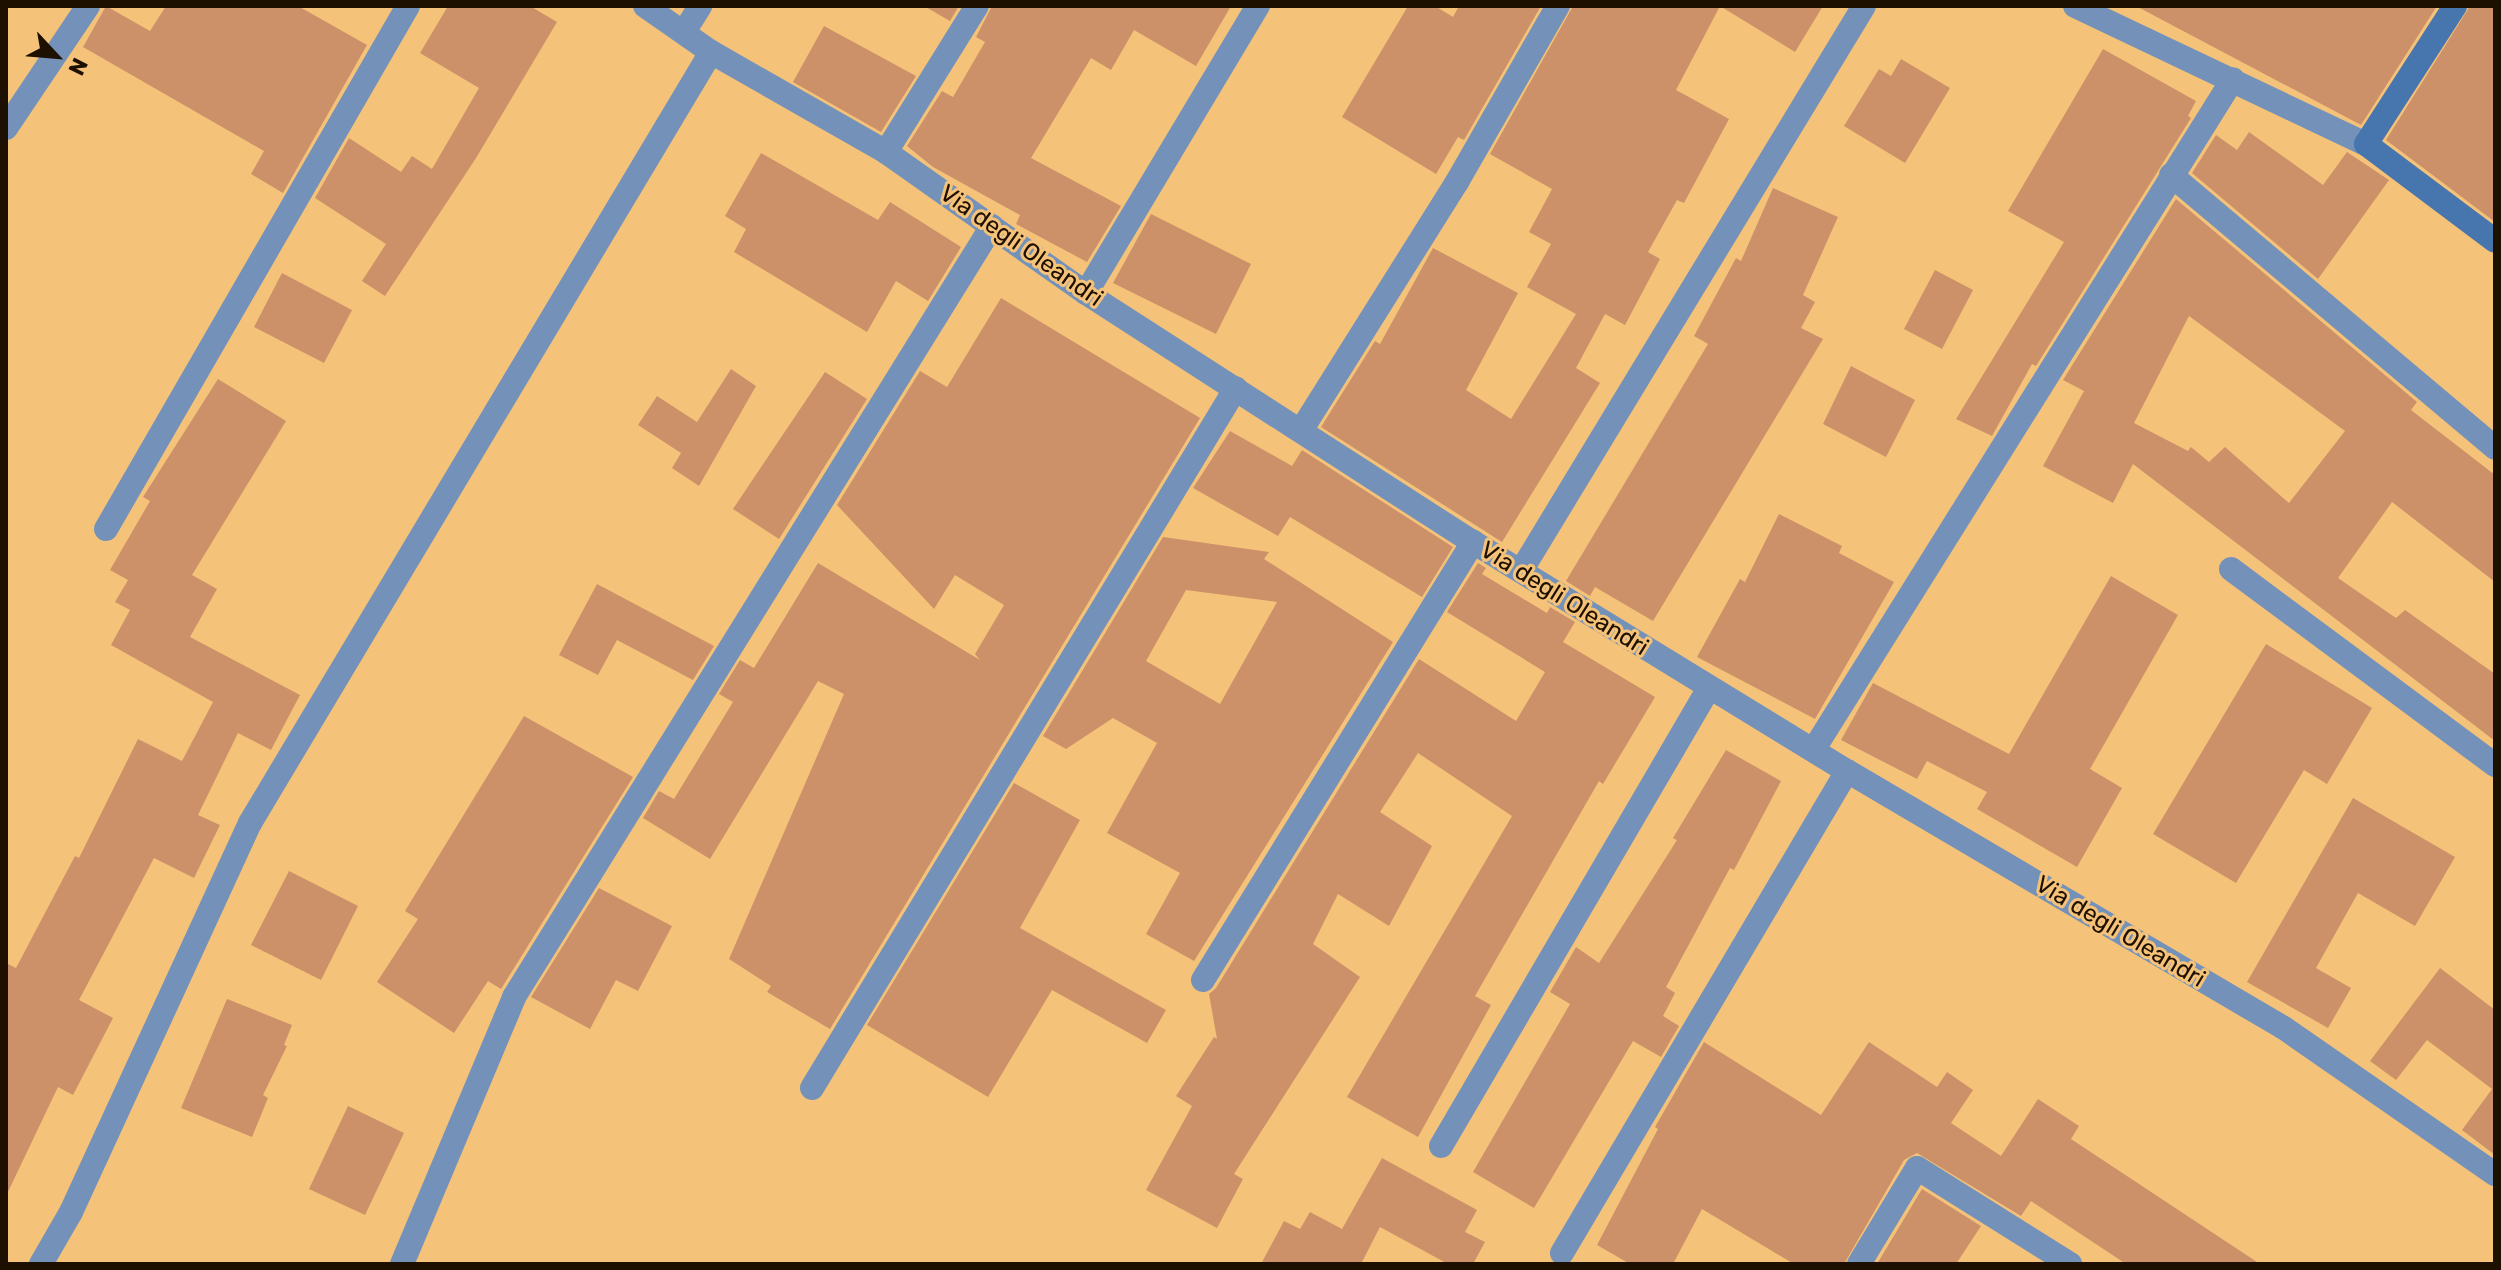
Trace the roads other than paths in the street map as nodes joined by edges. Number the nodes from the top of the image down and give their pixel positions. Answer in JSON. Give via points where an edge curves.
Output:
{"nodes":[{"id":1,"x":88,"y":6,"type":"edge"},
{"id":2,"x":408,"y":6,"type":"edge"},
{"id":3,"x":645,"y":6,"type":"edge"},
{"id":4,"x":700,"y":6,"type":"edge"},
{"id":5,"x":977,"y":6,"type":"edge"},
{"id":6,"x":1258,"y":6,"type":"edge"},
{"id":7,"x":1558,"y":6,"type":"edge"},
{"id":8,"x":1864,"y":6,"type":"edge"},
{"id":9,"x":2075,"y":6,"type":"edge"},
{"id":10,"x":2455,"y":6,"type":"edge"},
{"id":11,"x":684,"y":32,"type":"junction"},
{"id":12,"x":711,"y":52,"type":"junction"},
{"id":13,"x":2233,"y":79,"type":"junction"},
{"id":14,"x":6,"y":128,"type":"edge"},
{"id":15,"x":2366,"y":144,"type":"junction"},
{"id":16,"x":886,"y":152,"type":"junction"},
{"id":17,"x":2171,"y":175,"type":"junction"},
{"id":18,"x":992,"y":226,"type":"junction"},
{"id":19,"x":2495,"y":241,"type":"edge"},
{"id":20,"x":1086,"y":293,"type":"junction"},
{"id":21,"x":1236,"y":388,"type":"junction"},
{"id":22,"x":1302,"y":429,"type":"junction"},
{"id":23,"x":2495,"y":448,"type":"edge"},
{"id":24,"x":106,"y":529,"type":"dead end"},
{"id":25,"x":1473,"y":542,"type":"junction"},
{"id":26,"x":2231,"y":569,"type":"dead end"},
{"id":27,"x":1521,"y":571,"type":"junction"},
{"id":28,"x":1709,"y":688,"type":"junction"},
{"id":29,"x":1814,"y":749,"type":"junction"},
{"id":30,"x":2495,"y":765,"type":"edge"},
{"id":31,"x":1847,"y":771,"type":"junction"},
{"id":32,"x":1203,"y":980,"type":"dead end"},
{"id":33,"x":812,"y":1088,"type":"dead end"},
{"id":34,"x":1441,"y":1146,"type":"dead end"},
{"id":35,"x":2495,"y":1174,"type":"edge"},
{"id":36,"x":1562,"y":1253,"type":"dead end"},
{"id":37,"x":41,"y":1264,"type":"edge"},
{"id":38,"x":402,"y":1264,"type":"edge"},
{"id":39,"x":1859,"y":1264,"type":"edge"},
{"id":40,"x":2070,"y":1264,"type":"edge"}],
"edges":[{"from":1,"to":14,"type":"street"},
{"from":2,"to":24,"type":"street"},
{"from":3,"to":11,"type":"street","name":"Via degli Oleandri"},
{"from":4,"to":11,"type":"street"},
{"from":5,"to":16,"type":"street"},
{"from":6,"to":20,"type":"street"},
{"from":7,"to":22,"type":"street","via":[[1457,182]]},
{"from":8,"to":27,"type":"street"},
{"from":9,"to":13,"type":"street"},
{"from":10,"to":15,"type":"street"},
{"from":11,"to":12,"type":"street","name":"Via degli Oleandri"},
{"from":12,"to":16,"type":"street","name":"Via degli Oleandri"},
{"from":12,"to":37,"type":"street","via":[[250,823],[71,1212]]},
{"from":13,"to":15,"type":"street"},
{"from":13,"to":17,"type":"street"},
{"from":15,"to":19,"type":"street"},
{"from":16,"to":18,"type":"street","name":"Via degli Oleandri"},
{"from":17,"to":23,"type":"street"},
{"from":17,"to":29,"type":"street"},
{"from":18,"to":20,"type":"street","name":"Via degli Oleandri"},
{"from":18,"to":38,"type":"street","via":[[514,997]]},
{"from":20,"to":21,"type":"street","name":"Via degli Oleandri"},
{"from":21,"to":22,"type":"street","name":"Via degli Oleandri"},
{"from":21,"to":33,"type":"street"},
{"from":22,"to":25,"type":"street","name":"Via degli Oleandri"},
{"from":25,"to":27,"type":"street","name":"Via degli Oleandri"},
{"from":25,"to":32,"type":"street"},
{"from":26,"to":30,"type":"street"},
{"from":27,"to":28,"type":"street","name":"Via degli Oleandri"},
{"from":28,"to":29,"type":"street","name":"Via degli Oleandri"},
{"from":28,"to":34,"type":"street"},
{"from":29,"to":31,"type":"street","name":"Via degli Oleandri"},
{"from":31,"to":35,"type":"street","name":"Via degli Oleandri","via":[[2284,1028]]},
{"from":31,"to":36,"type":"street"},
{"from":39,"to":40,"type":"street","via":[[1917,1168]]}]}
